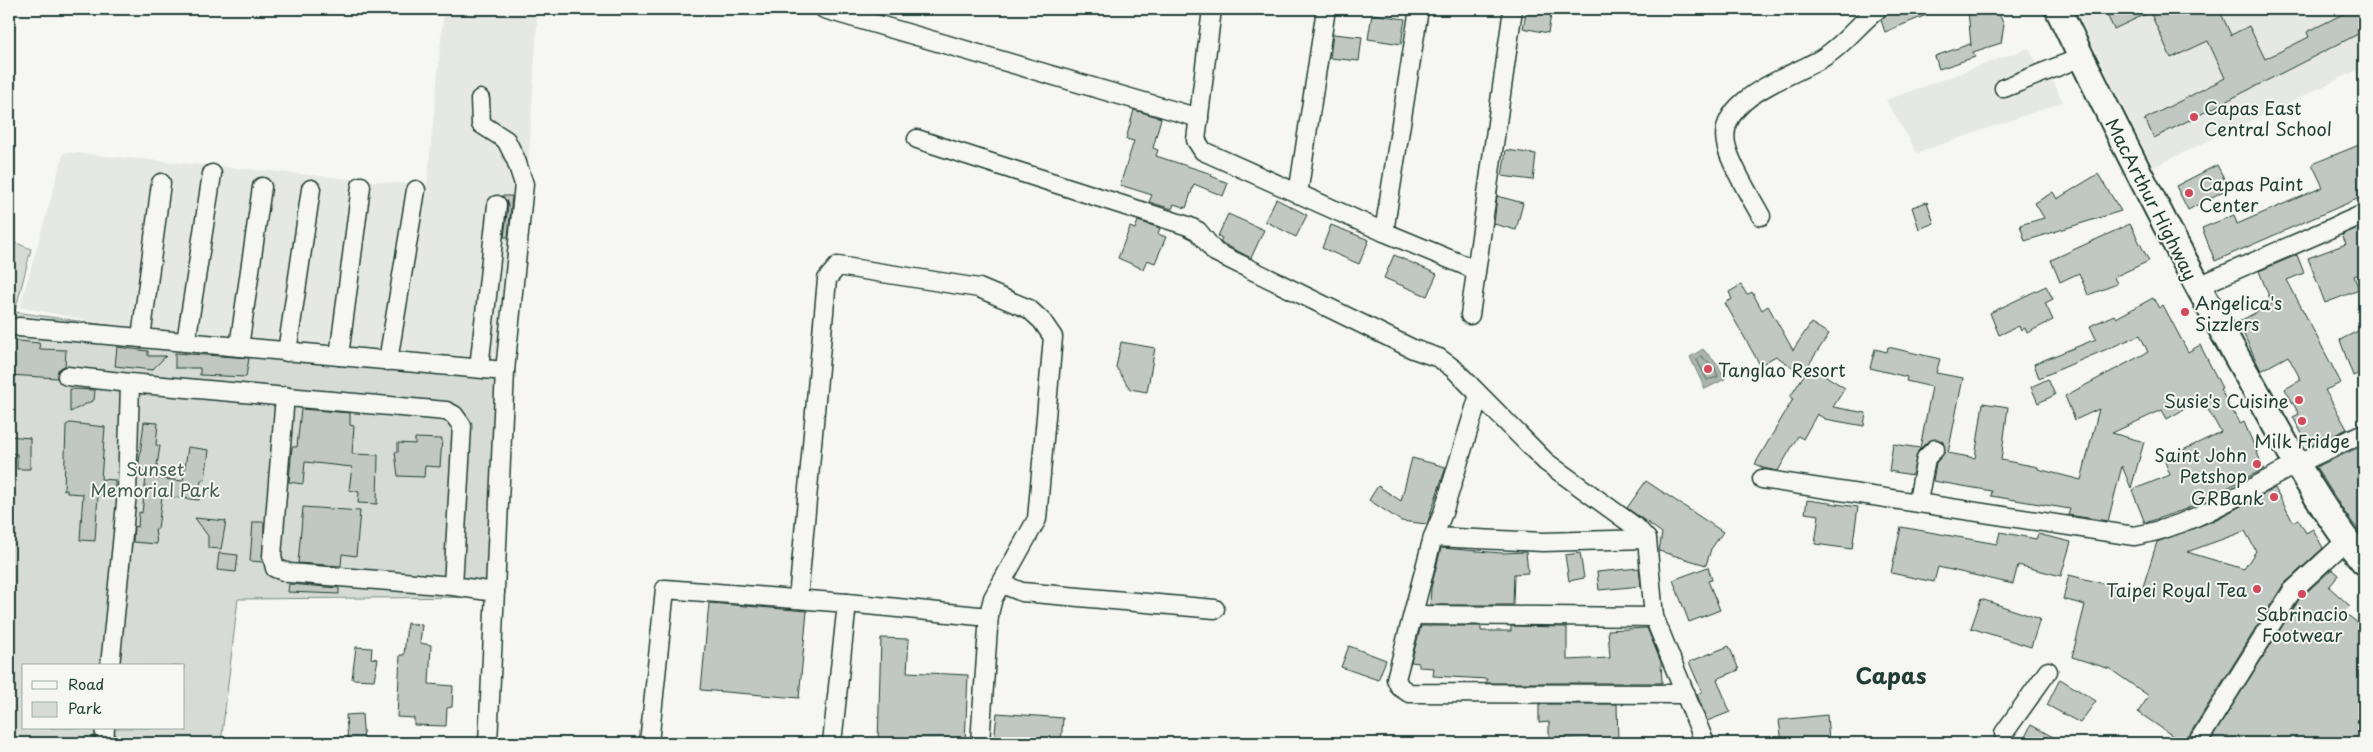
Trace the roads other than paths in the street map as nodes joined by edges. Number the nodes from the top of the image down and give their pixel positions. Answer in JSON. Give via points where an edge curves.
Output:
{"nodes":[{"id":1,"x":824,"y":9,"type":"edge"},
{"id":2,"x":1326,"y":9,"type":"edge"},
{"id":3,"x":1419,"y":9,"type":"edge"},
{"id":4,"x":1513,"y":9,"type":"edge"},
{"id":5,"x":1878,"y":9,"type":"edge"},
{"id":6,"x":2058,"y":9,"type":"edge"},
{"id":7,"x":1207,"y":10,"type":"edge"},
{"id":8,"x":2082,"y":57,"type":"junction"},
{"id":9,"x":2004,"y":88,"type":"dead end"},
{"id":10,"x":480,"y":99,"type":"dead end"},
{"id":11,"x":1199,"y":118,"type":"junction"},
{"id":12,"x":917,"y":139,"type":"dead end"},
{"id":13,"x":212,"y":174,"type":"dead end"},
{"id":14,"x":161,"y":183,"type":"dead end"},
{"id":15,"x":361,"y":186,"type":"dead end"},
{"id":16,"x":262,"y":187,"type":"dead end"},
{"id":17,"x":311,"y":189,"type":"dead end"},
{"id":18,"x":416,"y":190,"type":"dead end"},
{"id":19,"x":1298,"y":194,"type":"junction"},
{"id":20,"x":498,"y":205,"type":"dead end"},
{"id":21,"x":2364,"y":214,"type":"edge"},
{"id":22,"x":1761,"y":216,"type":"dead end"},
{"id":23,"x":1384,"y":232,"type":"junction"},
{"id":24,"x":1476,"y":270,"type":"junction"},
{"id":25,"x":2196,"y":287,"type":"junction"},
{"id":26,"x":1470,"y":315,"type":"dead end"},
{"id":27,"x":19,"y":327,"type":"dead end"},
{"id":28,"x":141,"y":338,"type":"junction"},
{"id":29,"x":186,"y":342,"type":"junction"},
{"id":30,"x":239,"y":347,"type":"junction"},
{"id":31,"x":287,"y":352,"type":"junction"},
{"id":32,"x":339,"y":356,"type":"junction"},
{"id":33,"x":388,"y":361,"type":"junction"},
{"id":34,"x":480,"y":368,"type":"junction"},
{"id":35,"x":505,"y":371,"type":"junction"},
{"id":36,"x":67,"y":376,"type":"dead end"},
{"id":37,"x":130,"y":383,"type":"junction"},
{"id":38,"x":1479,"y":395,"type":"junction"},
{"id":39,"x":285,"y":396,"type":"junction"},
{"id":40,"x":2364,"y":433,"type":"edge"},
{"id":41,"x":1935,"y":449,"type":"dead end"},
{"id":42,"x":2297,"y":464,"type":"junction"},
{"id":43,"x":1762,"y":479,"type":"dead end"},
{"id":44,"x":1918,"y":501,"type":"junction"},
{"id":45,"x":1433,"y":537,"type":"junction"},
{"id":46,"x":1647,"y":539,"type":"junction"},
{"id":47,"x":2346,"y":540,"type":"junction"},
{"id":48,"x":2364,"y":562,"type":"edge"},
{"id":49,"x":1002,"y":584,"type":"junction"},
{"id":50,"x":453,"y":586,"type":"junction"},
{"id":51,"x":494,"y":592,"type":"junction"},
{"id":52,"x":798,"y":599,"type":"junction"},
{"id":53,"x":847,"y":603,"type":"junction"},
{"id":54,"x":1215,"y":609,"type":"dead end"},
{"id":55,"x":1414,"y":615,"type":"junction"},
{"id":56,"x":1654,"y":617,"type":"junction"},
{"id":57,"x":989,"y":618,"type":"junction"},
{"id":58,"x":110,"y":664,"type":"edge"},
{"id":59,"x":2048,"y":671,"type":"dead end"},
{"id":60,"x":1686,"y":694,"type":"junction"},
{"id":61,"x":105,"y":730,"type":"edge"},
{"id":62,"x":104,"y":743,"type":"edge"},
{"id":63,"x":488,"y":743,"type":"edge"},
{"id":64,"x":649,"y":743,"type":"edge"},
{"id":65,"x":832,"y":743,"type":"edge"},
{"id":66,"x":980,"y":743,"type":"edge"},
{"id":67,"x":1705,"y":743,"type":"edge"},
{"id":68,"x":2005,"y":743,"type":"edge"},
{"id":69,"x":2197,"y":743,"type":"edge"}],
"edges":[{"from":1,"to":11,"type":"street"},
{"from":2,"to":19,"type":"street"},
{"from":3,"to":23,"type":"street"},
{"from":4,"to":24,"type":"street"},
{"from":5,"to":22,"type":"street","via":[[1847,40],[1823,58],[1745,100],[1733,112],[1726,127],[1726,148]]},
{"from":6,"to":8,"type":"highway","name":"MacArthur Highway"},
{"from":7,"to":11,"type":"street"},
{"from":8,"to":9,"type":"street"},
{"from":8,"to":25,"type":"highway","name":"MacArthur Highway"},
{"from":10,"to":35,"type":"street","via":[[480,124],[506,140],[524,184]]},
{"from":11,"to":19,"type":"street","via":[[1196,140],[1203,151]]},
{"from":12,"to":38,"type":"street","via":[[1188,226],[1198,231],[1215,252],[1413,349],[1439,358]]},
{"from":13,"to":29,"type":"street"},
{"from":14,"to":28,"type":"street"},
{"from":15,"to":32,"type":"street"},
{"from":16,"to":30,"type":"street"},
{"from":17,"to":31,"type":"street"},
{"from":18,"to":33,"type":"street"},
{"from":19,"to":23,"type":"street"},
{"from":20,"to":34,"type":"street"},
{"from":21,"to":25,"type":"street"},
{"from":23,"to":24,"type":"street"},
{"from":24,"to":26,"type":"street"},
{"from":25,"to":42,"type":"highway","name":"MacArthur Highway"},
{"from":27,"to":28,"type":"street"},
{"from":28,"to":29,"type":"street"},
{"from":29,"to":30,"type":"street"},
{"from":30,"to":31,"type":"street"},
{"from":31,"to":32,"type":"street"},
{"from":32,"to":33,"type":"street"},
{"from":33,"to":34,"type":"street"},
{"from":34,"to":35,"type":"street"},
{"from":35,"to":51,"type":"street"},
{"from":36,"to":37,"type":"street"},
{"from":37,"to":39,"type":"street"},
{"from":37,"to":58,"type":"street","via":[[127,493]]},
{"from":38,"to":45,"type":"street"},
{"from":38,"to":46,"type":"street","via":[[1546,462],[1637,528]]},
{"from":39,"to":50,"type":"street","via":[[446,411],[459,420],[462,453]]},
{"from":39,"to":50,"type":"street","via":[[272,556],[276,568],[289,573]]},
{"from":40,"to":42,"type":"street"},
{"from":41,"to":44,"type":"street","via":[[1926,458]]},
{"from":42,"to":44,"type":"street","via":[[2208,511],[2151,533],[2134,536]]},
{"from":42,"to":47,"type":"highway","name":"MacArthur Highway"},
{"from":43,"to":44,"type":"street"},
{"from":45,"to":46,"type":"street","via":[[1543,542]]},
{"from":45,"to":55,"type":"street"},
{"from":46,"to":56,"type":"street"},
{"from":47,"to":48,"type":"highway","name":"MacArthur Highway"},
{"from":47,"to":69,"type":"street","via":[[2292,592]]},
{"from":49,"to":52,"type":"street","via":[[1038,518],[1053,338],[1042,321],[1028,309],[979,288],[838,266],[828,279]]},
{"from":49,"to":54,"type":"street","via":[[1022,592]]},
{"from":49,"to":57,"type":"street"},
{"from":50,"to":51,"type":"street"},
{"from":51,"to":63,"type":"street"},
{"from":52,"to":53,"type":"street"},
{"from":52,"to":64,"type":"street","via":[[665,589]]},
{"from":53,"to":57,"type":"street"},
{"from":53,"to":65,"type":"street"},
{"from":55,"to":56,"type":"street"},
{"from":55,"to":60,"type":"street","via":[[1396,678],[1400,687],[1409,693]]},
{"from":56,"to":60,"type":"street"},
{"from":57,"to":66,"type":"street"},
{"from":59,"to":68,"type":"street","via":[[2004,733]]},
{"from":60,"to":67,"type":"street"},
{"from":61,"to":62,"type":"street"}]}
